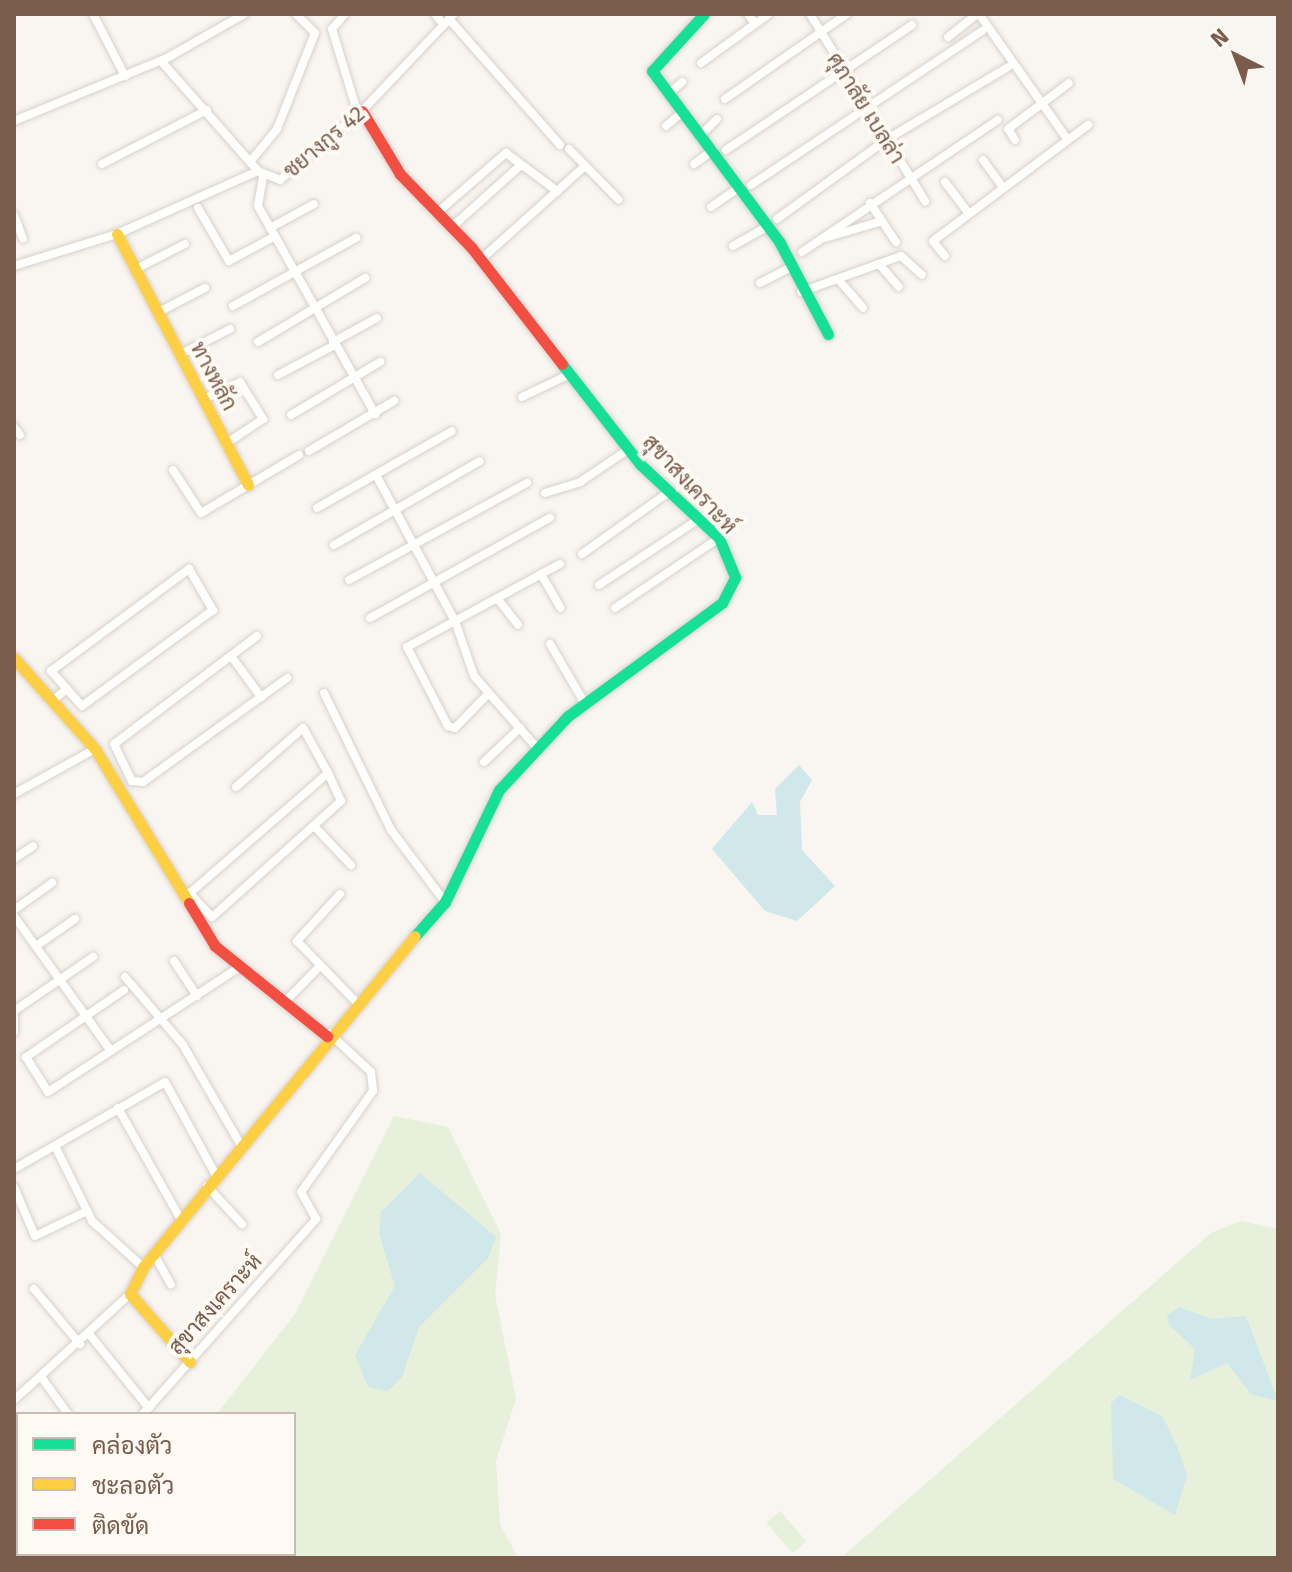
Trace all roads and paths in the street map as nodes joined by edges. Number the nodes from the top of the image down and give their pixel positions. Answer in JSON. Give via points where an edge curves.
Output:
{"nodes":[{"id":1,"x":93,"y":14,"type":"edge"},
{"id":2,"x":244,"y":14,"type":"edge"},
{"id":3,"x":296,"y":14,"type":"edge"},
{"id":4,"x":345,"y":14,"type":"edge"},
{"id":5,"x":435,"y":14,"type":"edge"},
{"id":6,"x":704,"y":14,"type":"edge"},
{"id":7,"x":748,"y":14,"type":"edge"},
{"id":8,"x":769,"y":14,"type":"edge"},
{"id":9,"x":810,"y":14,"type":"edge"},
{"id":10,"x":847,"y":14,"type":"edge"},
{"id":11,"x":978,"y":14,"type":"edge"},
{"id":12,"x":449,"y":19,"type":"edge"},
{"id":13,"x":755,"y":24,"type":"junction"},
{"id":14,"x":912,"y":25,"type":"dead end"},
{"id":15,"x":982,"y":31,"type":"dead end"},
{"id":16,"x":818,"y":32,"type":"junction"},
{"id":17,"x":948,"y":37,"type":"dead end"},
{"id":18,"x":161,"y":61,"type":"junction"},
{"id":19,"x":701,"y":63,"type":"dead end"},
{"id":20,"x":1008,"y":67,"type":"dead end"},
{"id":21,"x":840,"y":69,"type":"junction"},
{"id":22,"x":125,"y":76,"type":"junction"},
{"id":23,"x":682,"y":82,"type":"dead end"},
{"id":24,"x":1069,"y":83,"type":"dead end"},
{"id":25,"x":671,"y":92,"type":"junction"},
{"id":26,"x":725,"y":99,"type":"dead end"},
{"id":27,"x":1043,"y":102,"type":"junction"},
{"id":28,"x":863,"y":105,"type":"junction"},
{"id":29,"x":207,"y":110,"type":"junction"},
{"id":30,"x":685,"y":111,"type":"junction"},
{"id":31,"x":360,"y":112,"type":"junction"},
{"id":32,"x":717,"y":119,"type":"dead end"},
{"id":33,"x":998,"y":120,"type":"dead end"},
{"id":34,"x":14,"y":121,"type":"edge"},
{"id":35,"x":1088,"y":125,"type":"dead end"},
{"id":36,"x":666,"y":126,"type":"dead end"},
{"id":37,"x":702,"y":134,"type":"junction"},
{"id":38,"x":886,"y":140,"type":"junction"},
{"id":39,"x":1015,"y":140,"type":"dead end"},
{"id":40,"x":1068,"y":140,"type":"junction"},
{"id":41,"x":720,"y":150,"type":"junction"},
{"id":42,"x":983,"y":160,"type":"dead end"},
{"id":43,"x":250,"y":162,"type":"junction"},
{"id":44,"x":102,"y":164,"type":"dead end"},
{"id":45,"x":694,"y":164,"type":"dead end"},
{"id":46,"x":521,"y":165,"type":"junction"},
{"id":47,"x":585,"y":166,"type":"junction"},
{"id":48,"x":260,"y":174,"type":"junction"},
{"id":49,"x":908,"y":175,"type":"junction"},
{"id":50,"x":945,"y":182,"type":"dead end"},
{"id":51,"x":746,"y":186,"type":"junction"},
{"id":52,"x":1003,"y":188,"type":"junction"},
{"id":53,"x":557,"y":191,"type":"junction"},
{"id":54,"x":457,"y":195,"type":"junction"},
{"id":55,"x":619,"y":200,"type":"dead end"},
{"id":56,"x":925,"y":201,"type":"dead end"},
{"id":57,"x":870,"y":203,"type":"junction"},
{"id":58,"x":314,"y":204,"type":"dead end"},
{"id":59,"x":711,"y":207,"type":"dead end"},
{"id":60,"x":198,"y":208,"type":"dead end"},
{"id":61,"x":439,"y":211,"type":"junction"},
{"id":62,"x":470,"y":211,"type":"junction"},
{"id":63,"x":969,"y":214,"type":"junction"},
{"id":64,"x":14,"y":215,"type":"edge"},
{"id":65,"x":882,"y":221,"type":"junction"},
{"id":66,"x":772,"y":222,"type":"junction"},
{"id":67,"x":453,"y":226,"type":"junction"},
{"id":68,"x":273,"y":232,"type":"junction"},
{"id":69,"x":117,"y":234,"type":"junction"},
{"id":70,"x":23,"y":238,"type":"dead end"},
{"id":71,"x":356,"y":238,"type":"dead end"},
{"id":72,"x":818,"y":241,"type":"junction"},
{"id":73,"x":896,"y":242,"type":"dead end"},
{"id":74,"x":185,"y":244,"type":"dead end"},
{"id":75,"x":733,"y":246,"type":"dead end"},
{"id":76,"x":802,"y":252,"type":"dead end"},
{"id":77,"x":487,"y":254,"type":"dead end"},
{"id":78,"x":945,"y":256,"type":"dead end"},
{"id":79,"x":879,"y":264,"type":"junction"},
{"id":80,"x":14,"y":266,"type":"edge"},
{"id":81,"x":792,"y":267,"type":"junction"},
{"id":82,"x":136,"y":269,"type":"junction"},
{"id":83,"x":298,"y":269,"type":"junction"},
{"id":84,"x":922,"y":275,"type":"dead end"},
{"id":85,"x":365,"y":278,"type":"dead end"},
{"id":86,"x":838,"y":279,"type":"junction"},
{"id":87,"x":760,"y":283,"type":"dead end"},
{"id":88,"x":899,"y":287,"type":"dead end"},
{"id":89,"x":205,"y":288,"type":"dead end"},
{"id":90,"x":800,"y":292,"type":"junction"},
{"id":91,"x":233,"y":306,"type":"dead end"},
{"id":92,"x":319,"y":306,"type":"junction"},
{"id":93,"x":863,"y":308,"type":"dead end"},
{"id":94,"x":159,"y":312,"type":"junction"},
{"id":95,"x":377,"y":318,"type":"dead end"},
{"id":96,"x":230,"y":329,"type":"dead end"},
{"id":97,"x":828,"y":334,"type":"dead end"},
{"id":98,"x":258,"y":342,"type":"dead end"},
{"id":99,"x":333,"y":344,"type":"junction"},
{"id":100,"x":181,"y":354,"type":"junction"},
{"id":101,"x":380,"y":362,"type":"dead end"},
{"id":102,"x":572,"y":373,"type":"junction"},
{"id":103,"x":278,"y":375,"type":"dead end"},
{"id":104,"x":353,"y":379,"type":"junction"},
{"id":105,"x":522,"y":397,"type":"dead end"},
{"id":106,"x":204,"y":399,"type":"junction"},
{"id":107,"x":394,"y":401,"type":"dead end"},
{"id":108,"x":375,"y":414,"type":"junction"},
{"id":109,"x":291,"y":415,"type":"dead end"},
{"id":110,"x":14,"y":427,"type":"edge"},
{"id":111,"x":452,"y":431,"type":"dead end"},
{"id":112,"x":20,"y":435,"type":"dead end"},
{"id":113,"x":227,"y":443,"type":"junction"},
{"id":114,"x":629,"y":449,"type":"junction"},
{"id":115,"x":309,"y":451,"type":"dead end"},
{"id":116,"x":299,"y":455,"type":"dead end"},
{"id":117,"x":480,"y":461,"type":"dead end"},
{"id":118,"x":173,"y":470,"type":"dead end"},
{"id":119,"x":376,"y":475,"type":"junction"},
{"id":120,"x":527,"y":483,"type":"dead end"},
{"id":121,"x":248,"y":485,"type":"junction"},
{"id":122,"x":670,"y":491,"type":"junction"},
{"id":123,"x":545,"y":493,"type":"dead end"},
{"id":124,"x":317,"y":508,"type":"dead end"},
{"id":125,"x":393,"y":509,"type":"junction"},
{"id":126,"x":550,"y":518,"type":"dead end"},
{"id":127,"x":699,"y":519,"type":"junction"},
{"id":128,"x":719,"y":538,"type":"junction"},
{"id":129,"x":334,"y":545,"type":"dead end"},
{"id":130,"x":413,"y":546,"type":"junction"},
{"id":131,"x":582,"y":554,"type":"dead end"},
{"id":132,"x":560,"y":564,"type":"dead end"},
{"id":133,"x":541,"y":574,"type":"junction"},
{"id":134,"x":349,"y":580,"type":"dead end"},
{"id":135,"x":435,"y":583,"type":"junction"},
{"id":136,"x":599,"y":585,"type":"dead end"},
{"id":137,"x":497,"y":598,"type":"junction"},
{"id":138,"x":561,"y":608,"type":"dead end"},
{"id":139,"x":615,"y":608,"type":"dead end"},
{"id":140,"x":370,"y":618,"type":"dead end"},
{"id":141,"x":455,"y":621,"type":"junction"},
{"id":142,"x":518,"y":625,"type":"dead end"},
{"id":143,"x":257,"y":636,"type":"dead end"},
{"id":144,"x":550,"y":644,"type":"dead end"},
{"id":145,"x":231,"y":656,"type":"junction"},
{"id":146,"x":14,"y":658,"type":"edge"},
{"id":147,"x":287,"y":678,"type":"dead end"},
{"id":148,"x":67,"y":689,"type":"junction"},
{"id":149,"x":324,"y":693,"type":"dead end"},
{"id":150,"x":487,"y":695,"type":"junction"},
{"id":151,"x":57,"y":697,"type":"junction"},
{"id":152,"x":261,"y":697,"type":"junction"},
{"id":153,"x":584,"y":702,"type":"junction"},
{"id":154,"x":520,"y":728,"type":"junction"},
{"id":155,"x":95,"y":749,"type":"junction"},
{"id":156,"x":538,"y":749,"type":"junction"},
{"id":157,"x":484,"y":762,"type":"dead end"},
{"id":158,"x":125,"y":770,"type":"junction"},
{"id":159,"x":328,"y":773,"type":"junction"},
{"id":160,"x":113,"y":778,"type":"junction"},
{"id":161,"x":236,"y":787,"type":"dead end"},
{"id":162,"x":14,"y":794,"type":"edge"},
{"id":163,"x":314,"y":826,"type":"junction"},
{"id":164,"x":33,"y":846,"type":"dead end"},
{"id":165,"x":14,"y":859,"type":"edge"},
{"id":166,"x":351,"y":865,"type":"dead end"},
{"id":167,"x":52,"y":883,"type":"dead end"},
{"id":168,"x":340,"y":894,"type":"dead end"},
{"id":169,"x":445,"y":902,"type":"junction"},
{"id":170,"x":198,"y":910,"type":"junction"},
{"id":171,"x":14,"y":916,"type":"edge"},
{"id":172,"x":75,"y":919,"type":"dead end"},
{"id":173,"x":39,"y":944,"type":"junction"},
{"id":174,"x":93,"y":957,"type":"dead end"},
{"id":175,"x":174,"y":961,"type":"dead end"},
{"id":176,"x":319,"y":967,"type":"junction"},
{"id":177,"x":237,"y":969,"type":"junction"},
{"id":178,"x":125,"y":977,"type":"dead end"},
{"id":179,"x":63,"y":978,"type":"junction"},
{"id":180,"x":124,"y":990,"type":"dead end"},
{"id":181,"x":197,"y":996,"type":"junction"},
{"id":182,"x":284,"y":1003,"type":"junction"},
{"id":183,"x":357,"y":1003,"type":"junction"},
{"id":184,"x":14,"y":1013,"type":"edge"},
{"id":185,"x":86,"y":1015,"type":"junction"},
{"id":186,"x":161,"y":1021,"type":"junction"},
{"id":187,"x":14,"y":1032,"type":"edge"},
{"id":188,"x":328,"y":1034,"type":"junction"},
{"id":189,"x":111,"y":1051,"type":"junction"},
{"id":190,"x":118,"y":1108,"type":"junction"},
{"id":191,"x":239,"y":1142,"type":"junction"},
{"id":192,"x":55,"y":1146,"type":"junction"},
{"id":193,"x":14,"y":1169,"type":"edge"},
{"id":194,"x":216,"y":1175,"type":"junction"},
{"id":195,"x":207,"y":1186,"type":"junction"},
{"id":196,"x":14,"y":1187,"type":"edge"},
{"id":197,"x":87,"y":1211,"type":"junction"},
{"id":198,"x":181,"y":1220,"type":"junction"},
{"id":199,"x":242,"y":1224,"type":"dead end"},
{"id":200,"x":154,"y":1254,"type":"junction"},
{"id":201,"x":143,"y":1267,"type":"junction"},
{"id":202,"x":171,"y":1285,"type":"dead end"},
{"id":203,"x":34,"y":1289,"type":"dead end"},
{"id":204,"x":130,"y":1294,"type":"junction"},
{"id":205,"x":90,"y":1335,"type":"junction"},
{"id":206,"x":80,"y":1344,"type":"junction"},
{"id":207,"x":190,"y":1362,"type":"junction"},
{"id":208,"x":42,"y":1378,"type":"junction"},
{"id":209,"x":14,"y":1400,"type":"edge"},
{"id":210,"x":146,"y":1411,"type":"edge"},
{"id":211,"x":67,"y":1412,"type":"edge"}],
"edges":[{"from":1,"to":22,"type":"street"},
{"from":2,"to":18,"type":"street"},
{"from":3,"to":43,"type":"street","via":[[315,33],[277,129]]},
{"from":4,"to":31,"type":"street","via":[[332,29],[347,96]]},
{"from":5,"to":12,"type":"street"},
{"from":6,"to":25,"type":"street","via":[[652,71]]},
{"from":7,"to":13,"type":"street"},
{"from":8,"to":13,"type":"street"},
{"from":9,"to":16,"type":"street","name":"ศุภาลัย เบลล่า"},
{"from":10,"to":16,"type":"street"},
{"from":11,"to":17,"type":"street"},
{"from":11,"to":27,"type":"street"},
{"from":12,"to":31,"type":"street","name":"ชยางกูร 42"},
{"from":12,"to":47,"type":"street"},
{"from":13,"to":19,"type":"street"},
{"from":14,"to":21,"type":"street"},
{"from":15,"to":28,"type":"street"},
{"from":16,"to":21,"type":"street","name":"ศุภาลัย เบลล่า"},
{"from":16,"to":26,"type":"street"},
{"from":18,"to":22,"type":"street"},
{"from":18,"to":29,"type":"street","name":"ชยางกูร 42"},
{"from":20,"to":38,"type":"street"},
{"from":21,"to":28,"type":"street","name":"ศุภาลัย เบลล่า"},
{"from":21,"to":41,"type":"street"},
{"from":22,"to":34,"type":"street"},
{"from":23,"to":25,"type":"street"},
{"from":24,"to":27,"type":"street"},
{"from":25,"to":30,"type":"street"},
{"from":27,"to":39,"type":"street","via":[[1008,129]]},
{"from":27,"to":40,"type":"street"},
{"from":28,"to":38,"type":"street","name":"ศุภาลัย เบลล่า"},
{"from":28,"to":51,"type":"street"},
{"from":29,"to":43,"type":"street","name":"ชยางกูร 42"},
{"from":29,"to":44,"type":"street"},
{"from":30,"to":36,"type":"street"},
{"from":30,"to":37,"type":"street"},
{"from":31,"to":48,"type":"street","name":"ชยางกูร 42","via":[[288,176]]},
{"from":31,"to":61,"type":"street","name":"สุขาสงเคราะห์","via":[[397,170]]},
{"from":32,"to":37,"type":"street"},
{"from":33,"to":49,"type":"street"},
{"from":35,"to":40,"type":"street"},
{"from":37,"to":41,"type":"street"},
{"from":38,"to":49,"type":"street","name":"ศุภาลัย เบลล่า"},
{"from":38,"to":66,"type":"street"},
{"from":40,"to":52,"type":"street"},
{"from":41,"to":45,"type":"street"},
{"from":41,"to":51,"type":"street"},
{"from":42,"to":52,"type":"street"},
{"from":43,"to":48,"type":"street","name":"ชยางกูร 42"},
{"from":46,"to":53,"type":"street"},
{"from":46,"to":54,"type":"street","via":[[506,153]]},
{"from":46,"to":62,"type":"street"},
{"from":47,"to":53,"type":"street"},
{"from":47,"to":55,"type":"street"},
{"from":48,"to":68,"type":"street","via":[[257,198]]},
{"from":48,"to":69,"type":"street"},
{"from":49,"to":56,"type":"street","name":"ศุภาลัย เบลล่า"},
{"from":49,"to":57,"type":"street"},
{"from":50,"to":63,"type":"street"},
{"from":51,"to":59,"type":"street"},
{"from":51,"to":66,"type":"street"},
{"from":52,"to":63,"type":"street"},
{"from":53,"to":77,"type":"street"},
{"from":54,"to":61,"type":"street"},
{"from":54,"to":62,"type":"street"},
{"from":57,"to":65,"type":"street"},
{"from":57,"to":72,"type":"street"},
{"from":58,"to":68,"type":"street"},
{"from":60,"to":68,"type":"street","via":[[229,261]]},
{"from":61,"to":67,"type":"street","name":"สุขาสงเคราะห์"},
{"from":62,"to":67,"type":"street"},
{"from":63,"to":78,"type":"street","via":[[933,241]]},
{"from":64,"to":70,"type":"street"},
{"from":65,"to":72,"type":"street"},
{"from":65,"to":73,"type":"street"},
{"from":66,"to":75,"type":"street"},
{"from":66,"to":81,"type":"street"},
{"from":67,"to":102,"type":"street","name":"สุขาสงเคราะห์"},
{"from":68,"to":83,"type":"street"},
{"from":69,"to":80,"type":"street"},
{"from":69,"to":82,"type":"street","name":"ทางหลัก"},
{"from":71,"to":83,"type":"street"},
{"from":72,"to":76,"type":"street"},
{"from":74,"to":82,"type":"street"},
{"from":79,"to":84,"type":"street","via":[[901,256]]},
{"from":79,"to":86,"type":"street"},
{"from":79,"to":88,"type":"street"},
{"from":81,"to":87,"type":"street"},
{"from":81,"to":90,"type":"street"},
{"from":82,"to":94,"type":"street","name":"ทางหลัก"},
{"from":83,"to":91,"type":"street"},
{"from":83,"to":92,"type":"street"},
{"from":85,"to":92,"type":"street"},
{"from":86,"to":90,"type":"street"},
{"from":86,"to":93,"type":"street"},
{"from":89,"to":94,"type":"street"},
{"from":90,"to":97,"type":"street"},
{"from":92,"to":98,"type":"street"},
{"from":92,"to":99,"type":"street"},
{"from":94,"to":100,"type":"street","name":"ทางหลัก"},
{"from":95,"to":99,"type":"street"},
{"from":96,"to":100,"type":"street"},
{"from":99,"to":103,"type":"street"},
{"from":99,"to":104,"type":"street"},
{"from":100,"to":106,"type":"street","name":"ทางหลัก"},
{"from":101,"to":104,"type":"street"},
{"from":102,"to":105,"type":"street"},
{"from":102,"to":114,"type":"street","name":"สุขาสงเคราะห์"},
{"from":104,"to":108,"type":"street"},
{"from":104,"to":109,"type":"street"},
{"from":106,"to":113,"type":"street","name":"ทางหลัก"},
{"from":106,"to":113,"type":"street","via":[[240,382],[262,424]]},
{"from":107,"to":108,"type":"street"},
{"from":108,"to":115,"type":"street"},
{"from":110,"to":112,"type":"street"},
{"from":111,"to":119,"type":"street"},
{"from":113,"to":121,"type":"street","name":"ทางหลัก"},
{"from":114,"to":122,"type":"street","name":"สุขาสงเคราะห์"},
{"from":114,"to":123,"type":"street","via":[[580,482]]},
{"from":116,"to":121,"type":"street"},
{"from":117,"to":125,"type":"street"},
{"from":118,"to":121,"type":"street","via":[[199,513]]},
{"from":119,"to":124,"type":"street"},
{"from":119,"to":125,"type":"street"},
{"from":120,"to":130,"type":"street"},
{"from":122,"to":127,"type":"street","name":"สุขาสงเคราะห์"},
{"from":122,"to":131,"type":"street"},
{"from":125,"to":129,"type":"street"},
{"from":125,"to":130,"type":"street"},
{"from":126,"to":135,"type":"street"},
{"from":127,"to":128,"type":"street","name":"สุขาสงเคราะห์"},
{"from":127,"to":136,"type":"street"},
{"from":128,"to":139,"type":"street"},
{"from":128,"to":153,"type":"street","name":"สุขาสงเคราะห์","via":[[734,566],[729,595]]},
{"from":130,"to":134,"type":"street"},
{"from":130,"to":135,"type":"street"},
{"from":132,"to":133,"type":"street"},
{"from":133,"to":137,"type":"street"},
{"from":133,"to":138,"type":"street"},
{"from":135,"to":140,"type":"street"},
{"from":135,"to":141,"type":"street"},
{"from":137,"to":141,"type":"street"},
{"from":137,"to":142,"type":"street"},
{"from":141,"to":150,"type":"street"},
{"from":141,"to":150,"type":"street","via":[[407,647],[448,726],[455,728]]},
{"from":143,"to":145,"type":"street"},
{"from":144,"to":153,"type":"street"},
{"from":145,"to":152,"type":"street"},
{"from":145,"to":158,"type":"street","via":[[114,744]]},
{"from":146,"to":151,"type":"street"},
{"from":147,"to":152,"type":"street"},
{"from":148,"to":148,"type":"street","via":[[82,706],[213,610],[189,569],[51,671]]},
{"from":148,"to":151,"type":"street"},
{"from":149,"to":169,"type":"street","via":[[391,830]]},
{"from":150,"to":154,"type":"street"},
{"from":151,"to":155,"type":"street"},
{"from":152,"to":158,"type":"street","via":[[143,782]]},
{"from":153,"to":156,"type":"street","name":"สุขาสงเคราะห์"},
{"from":154,"to":156,"type":"street"},
{"from":154,"to":157,"type":"street"},
{"from":155,"to":160,"type":"street"},
{"from":155,"to":162,"type":"street"},
{"from":156,"to":169,"type":"street","name":"สุขาสงเคราะห์","via":[[499,790]]},
{"from":158,"to":160,"type":"street"},
{"from":159,"to":161,"type":"street","via":[[303,728]]},
{"from":159,"to":163,"type":"street","via":[[341,801]]},
{"from":159,"to":170,"type":"street","via":[[190,893]]},
{"from":160,"to":170,"type":"street"},
{"from":163,"to":166,"type":"street"},
{"from":163,"to":170,"type":"street","via":[[212,917]]},
{"from":164,"to":165,"type":"street"},
{"from":167,"to":171,"type":"street"},
{"from":168,"to":176,"type":"street","via":[[297,941]]},
{"from":169,"to":183,"type":"street","name":"สุขาสงเคราะห์"},
{"from":170,"to":177,"type":"street"},
{"from":171,"to":173,"type":"street"},
{"from":172,"to":173,"type":"street"},
{"from":173,"to":179,"type":"street"},
{"from":174,"to":179,"type":"street"},
{"from":175,"to":181,"type":"street"},
{"from":176,"to":182,"type":"street"},
{"from":176,"to":183,"type":"street"},
{"from":177,"to":181,"type":"street"},
{"from":177,"to":182,"type":"street"},
{"from":178,"to":186,"type":"street"},
{"from":179,"to":184,"type":"street"},
{"from":179,"to":185,"type":"street"},
{"from":180,"to":185,"type":"street"},
{"from":181,"to":186,"type":"street"},
{"from":182,"to":188,"type":"street"},
{"from":183,"to":188,"type":"street","name":"สุขาสงเคราะห์"},
{"from":184,"to":187,"type":"street"},
{"from":185,"to":189,"type":"street"},
{"from":185,"to":189,"type":"street","via":[[29,1054],[33,1070],[52,1092]]},
{"from":186,"to":189,"type":"street"},
{"from":186,"to":191,"type":"street"},
{"from":188,"to":191,"type":"street","name":"สุขาสงเคราะห์"},
{"from":188,"to":207,"type":"street","name":"สุขาสงเคราะห์","via":[[371,1072],[373,1091],[301,1192],[316,1219]]},
{"from":190,"to":192,"type":"street"},
{"from":190,"to":194,"type":"street","via":[[165,1082]]},
{"from":190,"to":198,"type":"street"},
{"from":191,"to":194,"type":"street","name":"สุขาสงเคราะห์"},
{"from":192,"to":193,"type":"street"},
{"from":192,"to":197,"type":"street"},
{"from":194,"to":195,"type":"street","name":"สุขาสงเคราะห์"},
{"from":195,"to":198,"type":"street","name":"สุขาสงเคราะห์"},
{"from":195,"to":199,"type":"street"},
{"from":196,"to":197,"type":"street","via":[[35,1236]]},
{"from":197,"to":201,"type":"street"},
{"from":198,"to":200,"type":"street","name":"สุขาสงเคราะห์"},
{"from":200,"to":201,"type":"street","name":"สุขาสงเคราะห์"},
{"from":200,"to":202,"type":"street"},
{"from":201,"to":204,"type":"street","name":"สุขาสงเคราะห์"},
{"from":203,"to":206,"type":"street"},
{"from":204,"to":205,"type":"street"},
{"from":204,"to":207,"type":"street"},
{"from":205,"to":206,"type":"street"},
{"from":205,"to":210,"type":"street"},
{"from":206,"to":208,"type":"street"},
{"from":207,"to":210,"type":"street","name":"สุขาสงเคราะห์"},
{"from":208,"to":209,"type":"street"},
{"from":208,"to":211,"type":"street"}]}
